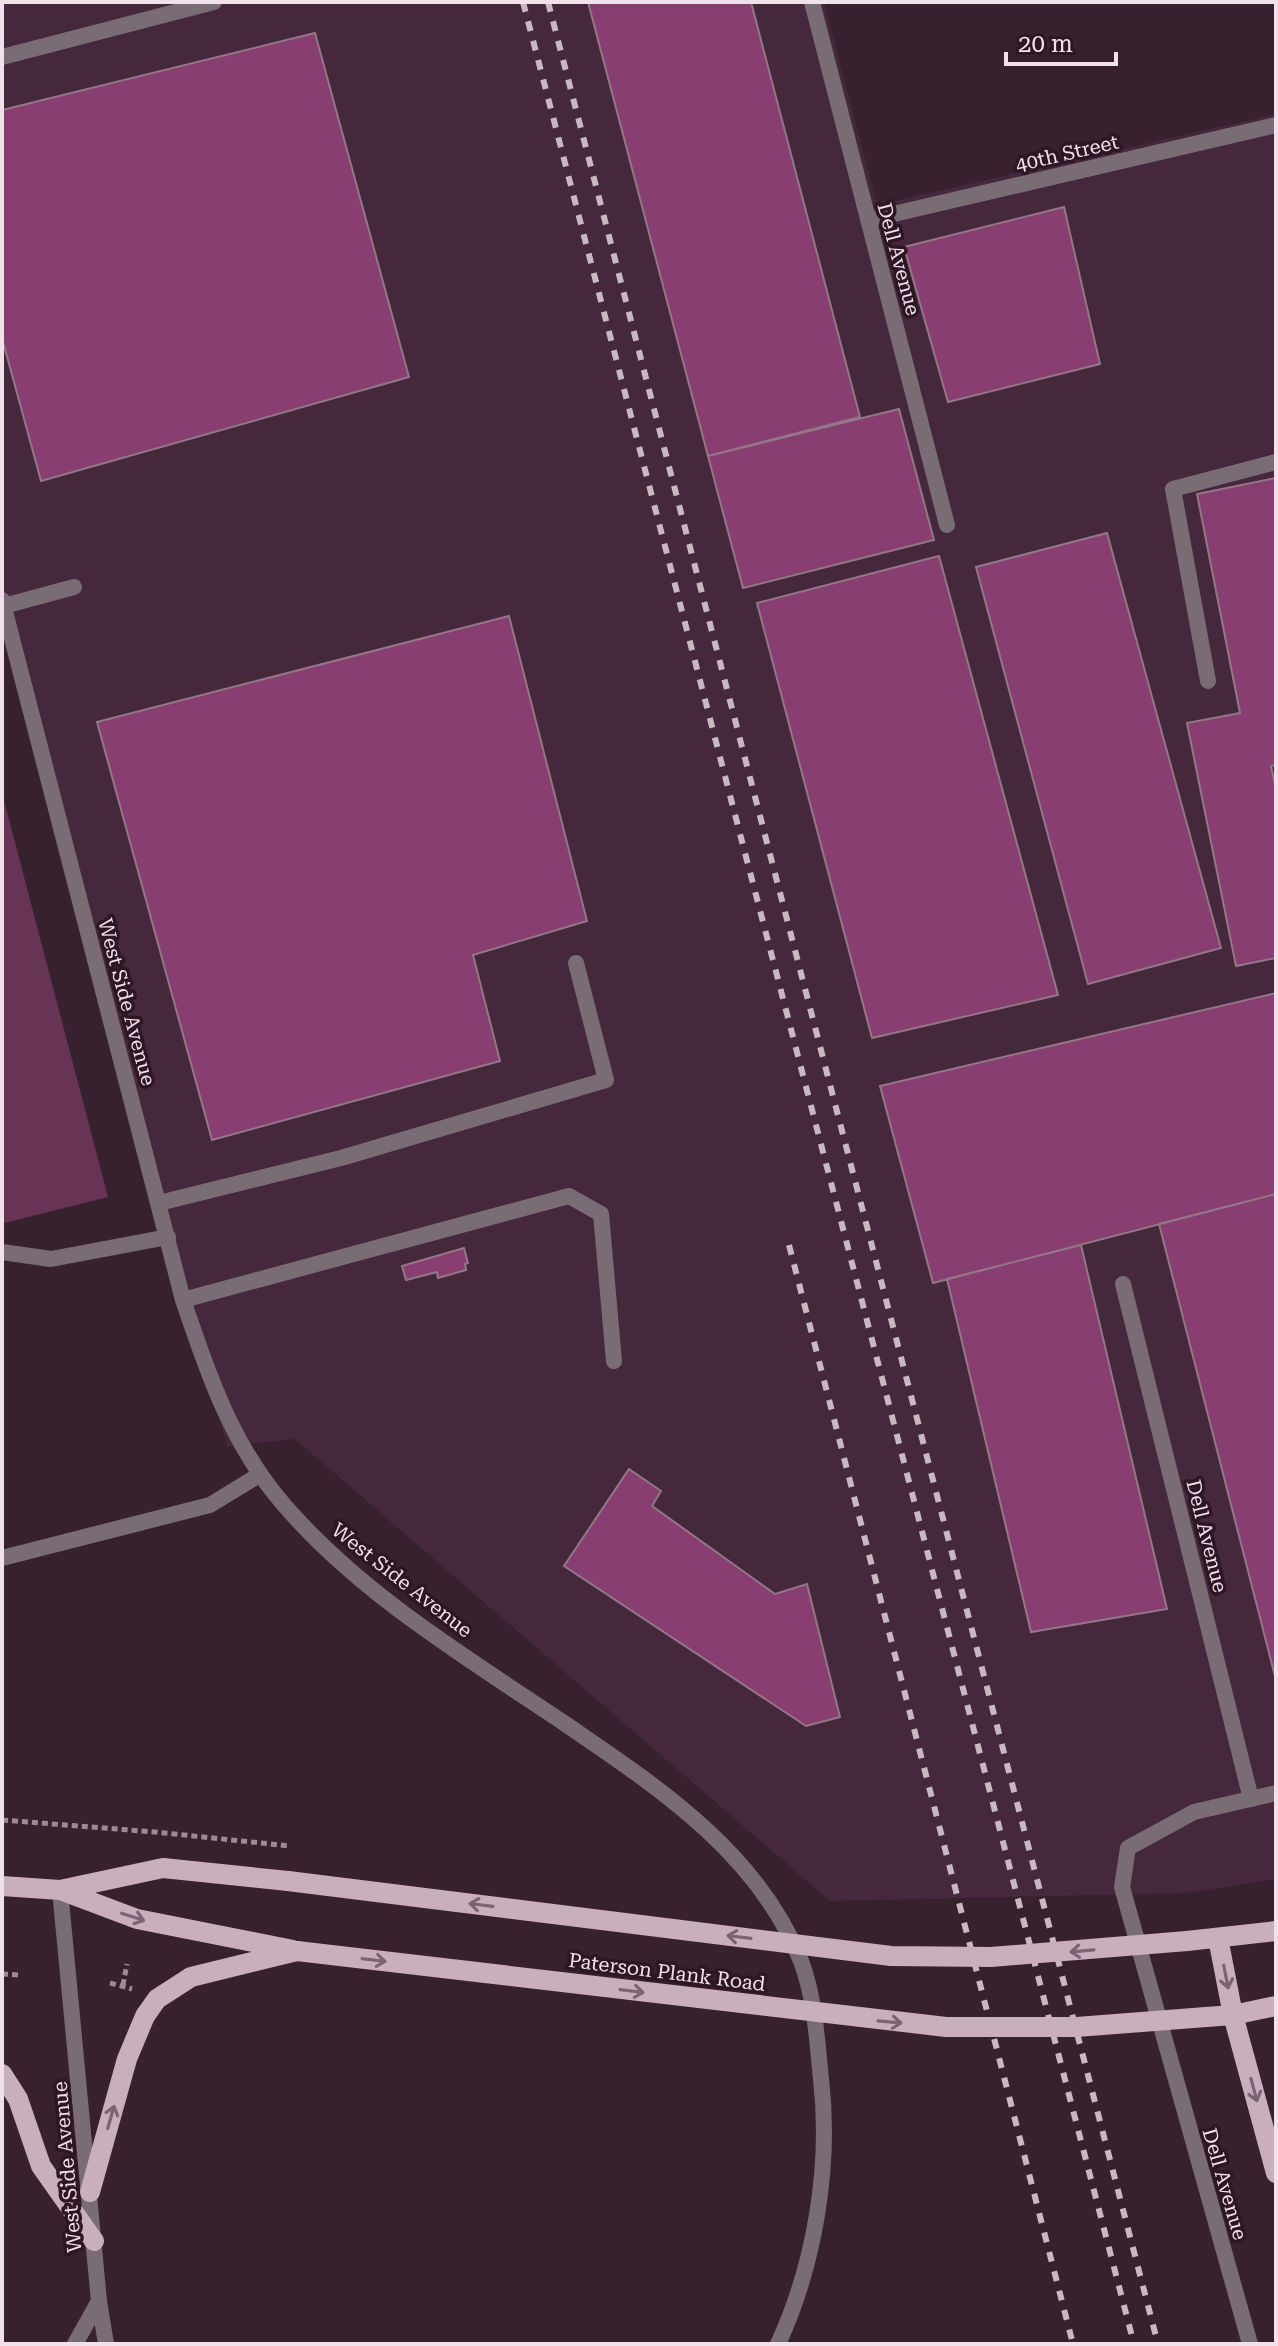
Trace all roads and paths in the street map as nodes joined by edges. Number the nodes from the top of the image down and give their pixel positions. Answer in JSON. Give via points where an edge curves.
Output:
{"nodes":[{"id":1,"x":214,"y":2,"type":"edge"},
{"id":2,"x":812,"y":2,"type":"edge"},
{"id":3,"x":2,"y":57,"type":"edge"},
{"id":4,"x":1276,"y":125,"type":"edge"},
{"id":5,"x":868,"y":220,"type":"junction"},
{"id":6,"x":1276,"y":462,"type":"edge"},
{"id":7,"x":947,"y":525,"type":"dead end"},
{"id":8,"x":74,"y":587,"type":"dead end"},
{"id":9,"x":3,"y":603,"type":"edge"},
{"id":10,"x":1208,"y":681,"type":"dead end"},
{"id":11,"x":576,"y":963,"type":"dead end"},
{"id":12,"x":159,"y":1203,"type":"junction"},
{"id":13,"x":168,"y":1237,"type":"junction"},
{"id":14,"x":2,"y":1252,"type":"edge"},
{"id":15,"x":1123,"y":1284,"type":"dead end"},
{"id":16,"x":183,"y":1300,"type":"junction"},
{"id":17,"x":614,"y":1361,"type":"dead end"},
{"id":18,"x":259,"y":1475,"type":"junction"},
{"id":19,"x":2,"y":1558,"type":"edge"},
{"id":20,"x":1276,"y":1793,"type":"edge"},
{"id":21,"x":1251,"y":1799,"type":"junction"},
{"id":22,"x":2,"y":1820,"type":"edge"},
{"id":23,"x":290,"y":1846,"type":"dead end"},
{"id":24,"x":2,"y":1886,"type":"edge"},
{"id":25,"x":60,"y":1890,"type":"junction"},
{"id":26,"x":1276,"y":1931,"type":"edge"},
{"id":27,"x":1218,"y":1938,"type":"junction"},
{"id":28,"x":297,"y":1951,"type":"junction"},
{"id":29,"x":127,"y":1964,"type":"dead end"},
{"id":30,"x":2,"y":1974,"type":"edge"},
{"id":31,"x":20,"y":1975,"type":"dead end"},
{"id":32,"x":110,"y":1983,"type":"dead end"},
{"id":33,"x":123,"y":1985,"type":"junction"},
{"id":34,"x":133,"y":1989,"type":"dead end"},
{"id":35,"x":1276,"y":2006,"type":"edge"},
{"id":36,"x":1233,"y":2015,"type":"junction"},
{"id":37,"x":2,"y":2074,"type":"edge"},
{"id":38,"x":1276,"y":2173,"type":"edge"},
{"id":39,"x":90,"y":2192,"type":"junction"},
{"id":40,"x":94,"y":2241,"type":"junction"},
{"id":41,"x":99,"y":2301,"type":"junction"},
{"id":42,"x":75,"y":2344,"type":"edge"},
{"id":43,"x":106,"y":2344,"type":"edge"},
{"id":44,"x":778,"y":2344,"type":"edge"},
{"id":45,"x":1250,"y":2344,"type":"edge"}],
"edges":[{"from":1,"to":3,"type":"street"},
{"from":2,"to":5,"type":"street","name":"Dell Avenue"},
{"from":4,"to":5,"type":"street","name":"40th Street"},
{"from":5,"to":7,"type":"street","name":"Dell Avenue"},
{"from":6,"to":10,"type":"street","via":[[1173,489]]},
{"from":8,"to":9,"type":"street"},
{"from":9,"to":12,"type":"street","name":"West Side Avenue"},
{"from":11,"to":12,"type":"street","via":[[606,1080],[341,1158]]},
{"from":12,"to":13,"type":"street","name":"West Side Avenue"},
{"from":13,"to":14,"type":"street","via":[[51,1259]]},
{"from":13,"to":16,"type":"street","name":"West Side Avenue"},
{"from":15,"to":21,"type":"street","name":"Dell Avenue"},
{"from":16,"to":17,"type":"street","via":[[569,1196],[601,1214]]},
{"from":16,"to":18,"type":"street","name":"West Side Avenue","via":[[218,1397]]},
{"from":18,"to":19,"type":"street","via":[[210,1505]]},
{"from":18,"to":44,"type":"street","name":"West Side Avenue","via":[[358,1577],[686,1810],[741,1864],[786,1930],[810,1995],[823,2096],[823,2142],[812,2238]]},
{"from":20,"to":21,"type":"street"},
{"from":21,"to":45,"type":"street","name":"Dell Avenue","via":[[1194,1812],[1128,1848],[1122,1887]]},
{"from":22,"to":23,"type":"path"},
{"from":24,"to":25,"type":"main road","name":"Paterson Plank Road"},
{"from":27,"to":25,"type":"main road","name":"Paterson Plank Road","one_way":true,"bridge":true,"via":[[991,1957],[891,1956],[163,1868]]},
{"from":25,"to":28,"type":"main road","name":"Paterson Plank Road","one_way":true,"via":[[137,1919]]},
{"from":25,"to":39,"type":"street","name":"West Side Avenue"},
{"from":26,"to":27,"type":"main road","name":"Paterson Plank Road"},
{"from":27,"to":36,"type":"main road","one_way":true},
{"from":28,"to":36,"type":"main road","name":"Paterson Plank Road","one_way":true,"bridge":true,"via":[[946,2027],[1077,2027]]},
{"from":39,"to":28,"type":"main road","one_way":true,"via":[[127,2059],[157,1999],[191,1977]]},
{"from":29,"to":33,"type":"path"},
{"from":30,"to":31,"type":"path"},
{"from":32,"to":33,"type":"path"},
{"from":33,"to":34,"type":"path"},
{"from":35,"to":36,"type":"main road","name":"Paterson Plank Road"},
{"from":36,"to":38,"type":"main road","one_way":true},
{"from":37,"to":40,"type":"main road","via":[[18,2099],[41,2166]]},
{"from":39,"to":40,"type":"street","name":"West Side Avenue"},
{"from":40,"to":41,"type":"street","name":"West Side Avenue"},
{"from":41,"to":42,"type":"street"},
{"from":41,"to":43,"type":"street","name":"West Side Avenue"}]}
